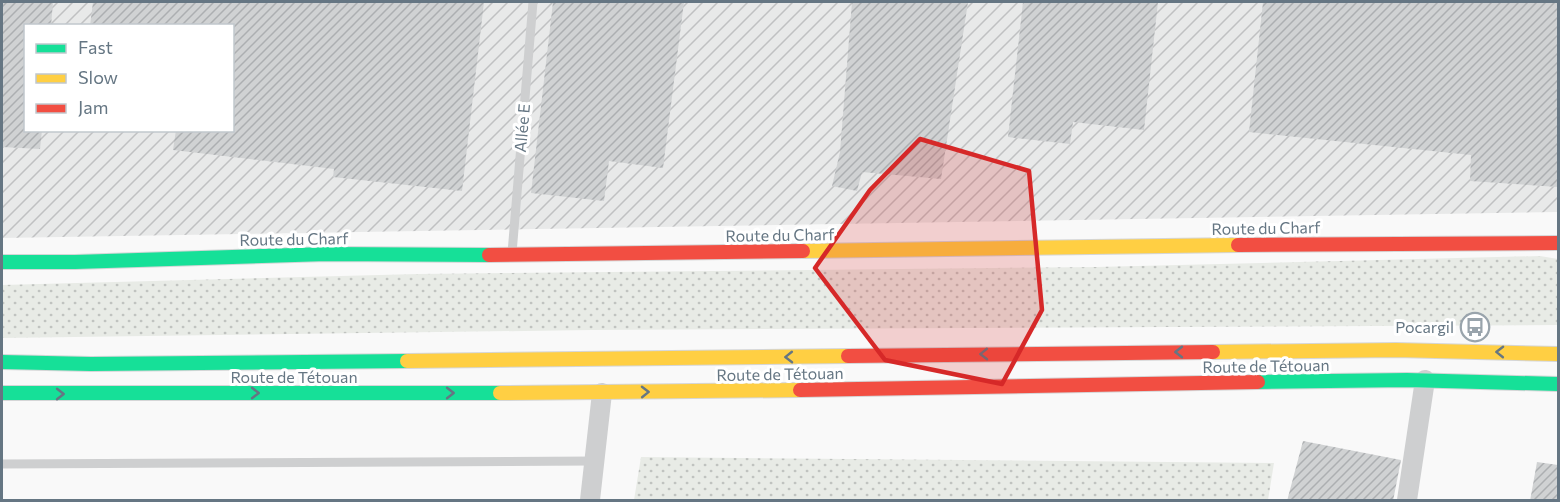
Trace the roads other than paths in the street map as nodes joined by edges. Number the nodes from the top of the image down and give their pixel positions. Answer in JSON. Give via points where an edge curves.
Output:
{"nodes":[{"id":1,"x":533,"y":2,"type":"edge"},
{"id":2,"x":1558,"y":243,"type":"edge"},
{"id":3,"x":512,"y":255,"type":"junction"},
{"id":4,"x":2,"y":262,"type":"edge"},
{"id":5,"x":1558,"y":354,"type":"edge"},
{"id":6,"x":2,"y":362,"type":"edge"},
{"id":7,"x":1425,"y":380,"type":"junction"},
{"id":8,"x":1558,"y":384,"type":"edge"},
{"id":9,"x":2,"y":393,"type":"edge"},
{"id":10,"x":602,"y":393,"type":"junction"},
{"id":11,"x":595,"y":461,"type":"junction"},
{"id":12,"x":2,"y":464,"type":"edge"},
{"id":13,"x":590,"y":501,"type":"edge"},
{"id":14,"x":1407,"y":501,"type":"edge"}],
"edges":[{"from":1,"to":3,"type":"lane","name":"Allée E"},
{"from":2,"to":3,"type":"main road","name":"Route du Charf"},
{"from":3,"to":4,"type":"main road","name":"Route du Charf","via":[[327,254]]},
{"from":5,"to":6,"type":"main road","name":"Route de Tétouan","one_way":true,"via":[[1384,350],[596,360]]},
{"from":7,"to":8,"type":"main road","name":"Route de Tétouan"},
{"from":10,"to":7,"type":"main road","name":"Route de Tétouan","one_way":true},
{"from":7,"to":14,"type":"street"},
{"from":9,"to":10,"type":"main road","name":"Route de Tétouan","one_way":true},
{"from":10,"to":11,"type":"street"},
{"from":11,"to":12,"type":"lane"},
{"from":11,"to":13,"type":"street"}]}
